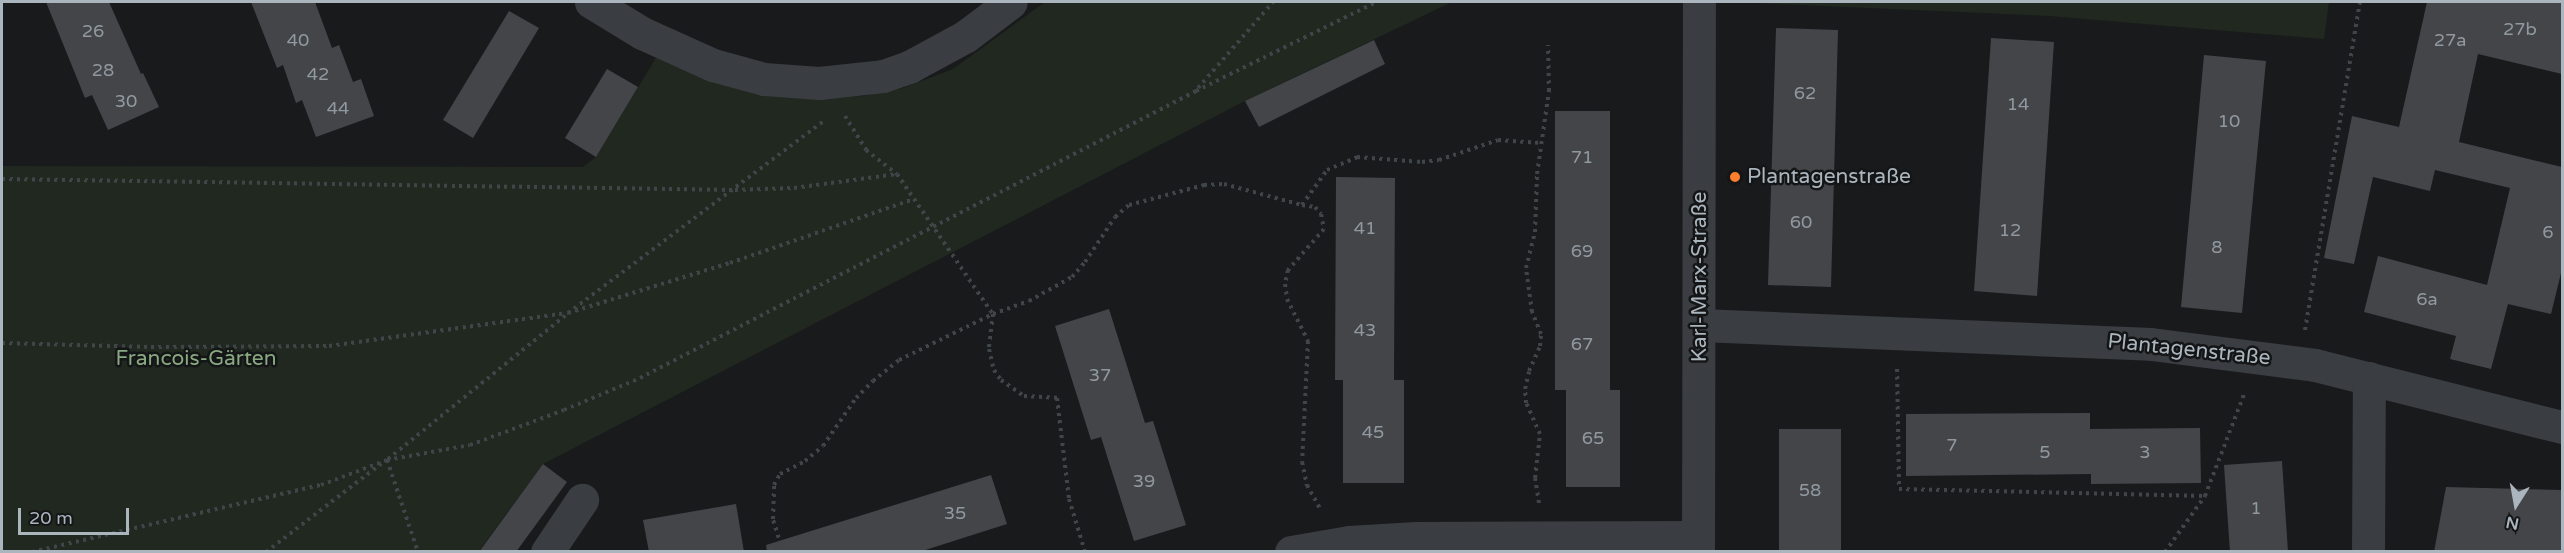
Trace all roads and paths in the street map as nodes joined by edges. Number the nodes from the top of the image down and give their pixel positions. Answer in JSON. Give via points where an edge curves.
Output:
{"nodes":[{"id":1,"x":591,"y":2,"type":"edge"},
{"id":2,"x":1011,"y":2,"type":"edge"},
{"id":3,"x":1273,"y":2,"type":"edge"},
{"id":4,"x":1376,"y":2,"type":"edge"},
{"id":5,"x":1699,"y":2,"type":"edge"},
{"id":6,"x":2360,"y":2,"type":"edge"},
{"id":7,"x":1548,"y":45,"type":"dead end"},
{"id":8,"x":1196,"y":91,"type":"junction"},
{"id":9,"x":841,"y":108,"type":"dead end"},
{"id":10,"x":832,"y":115,"type":"dead end"},
{"id":11,"x":1541,"y":143,"type":"junction"},
{"id":12,"x":897,"y":174,"type":"junction"},
{"id":13,"x":2,"y":179,"type":"edge"},
{"id":14,"x":735,"y":190,"type":"junction"},
{"id":15,"x":914,"y":199,"type":"junction"},
{"id":16,"x":1302,"y":205,"type":"junction"},
{"id":17,"x":933,"y":225,"type":"junction"},
{"id":18,"x":568,"y":313,"type":"junction"},
{"id":19,"x":993,"y":314,"type":"junction"},
{"id":20,"x":1700,"y":326,"type":"junction"},
{"id":21,"x":1896,"y":332,"type":"junction"},
{"id":22,"x":2,"y":343,"type":"edge"},
{"id":23,"x":2260,"y":356,"type":"junction"},
{"id":24,"x":2300,"y":363,"type":"junction"},
{"id":25,"x":2369,"y":378,"type":"junction"},
{"id":26,"x":2562,"y":427,"type":"edge"},
{"id":27,"x":387,"y":460,"type":"junction"},
{"id":28,"x":2205,"y":496,"type":"junction"},
{"id":29,"x":582,"y":500,"type":"dead end"},
{"id":30,"x":1544,"y":536,"type":"junction"},
{"id":31,"x":1349,"y":542,"type":"junction"},
{"id":32,"x":1698,"y":544,"type":"edge"},
{"id":33,"x":32,"y":552,"type":"edge"},
{"id":34,"x":266,"y":552,"type":"edge"},
{"id":35,"x":418,"y":552,"type":"edge"},
{"id":36,"x":547,"y":552,"type":"edge"},
{"id":37,"x":783,"y":552,"type":"edge"},
{"id":38,"x":1085,"y":552,"type":"edge"},
{"id":39,"x":1291,"y":552,"type":"edge"},
{"id":40,"x":2165,"y":552,"type":"edge"},
{"id":41,"x":2368,"y":552,"type":"edge"}],
"edges":[{"from":1,"to":2,"type":"street","via":[[642,33],[713,65],[764,79],[819,83],[883,76],[909,67],[966,36]]},
{"from":3,"to":8,"type":"path"},
{"from":4,"to":8,"type":"path"},
{"from":5,"to":20,"type":"street","name":"Karl-Marx-Straße"},
{"from":6,"to":24,"type":"path"},
{"from":7,"to":11,"type":"path","via":[[1549,92]]},
{"from":8,"to":17,"type":"path"},
{"from":9,"to":12,"type":"path","via":[[867,150]]},
{"from":10,"to":14,"type":"path"},
{"from":11,"to":16,"type":"path","via":[[1498,140],[1422,162],[1357,157],[1327,170]]},
{"from":11,"to":30,"type":"path","via":[[1534,207],[1536,232],[1526,268],[1532,312],[1541,333],[1525,389],[1526,403],[1540,434],[1535,477]]},
{"from":12,"to":14,"type":"path","via":[[794,188]]},
{"from":12,"to":15,"type":"path"},
{"from":13,"to":14,"type":"path"},
{"from":14,"to":18,"type":"path"},
{"from":15,"to":17,"type":"path"},
{"from":15,"to":18,"type":"path","via":[[730,263]]},
{"from":16,"to":19,"type":"path","via":[[1224,184],[1204,185],[1130,205],[1115,217],[1072,277],[1029,301]]},
{"from":16,"to":31,"type":"path","via":[[1315,207],[1324,229],[1288,270],[1285,284],[1287,299],[1308,341],[1302,462],[1318,506]]},
{"from":17,"to":19,"type":"path"},
{"from":17,"to":27,"type":"path","via":[[629,382],[564,410],[470,445]]},
{"from":18,"to":22,"type":"path","via":[[329,346]]},
{"from":18,"to":27,"type":"path"},
{"from":19,"to":37,"type":"path","via":[[899,360],[856,398],[823,446],[780,474],[771,497]]},
{"from":19,"to":38,"type":"path","via":[[989,349],[1001,380],[1024,396],[1057,398],[1071,510]]},
{"from":20,"to":21,"type":"street","name":"Plantagenstraße"},
{"from":20,"to":32,"type":"street","name":"Karl-Marx-Straße"},
{"from":21,"to":23,"type":"street","name":"Plantagenstraße","via":[[2151,344]]},
{"from":21,"to":28,"type":"path","via":[[1899,489]]},
{"from":23,"to":24,"type":"street","name":"Plantagenstraße"},
{"from":23,"to":28,"type":"path"},
{"from":24,"to":25,"type":"street","name":"Plantagenstraße"},
{"from":25,"to":26,"type":"street","name":"Plantagenstraße"},
{"from":25,"to":41,"type":"street"},
{"from":27,"to":33,"type":"path","via":[[321,484]]},
{"from":27,"to":34,"type":"path"},
{"from":27,"to":35,"type":"path"},
{"from":28,"to":40,"type":"path"},
{"from":29,"to":36,"type":"street"},
{"from":30,"to":31,"type":"street"},
{"from":30,"to":32,"type":"street"},
{"from":31,"to":39,"type":"street"}]}
